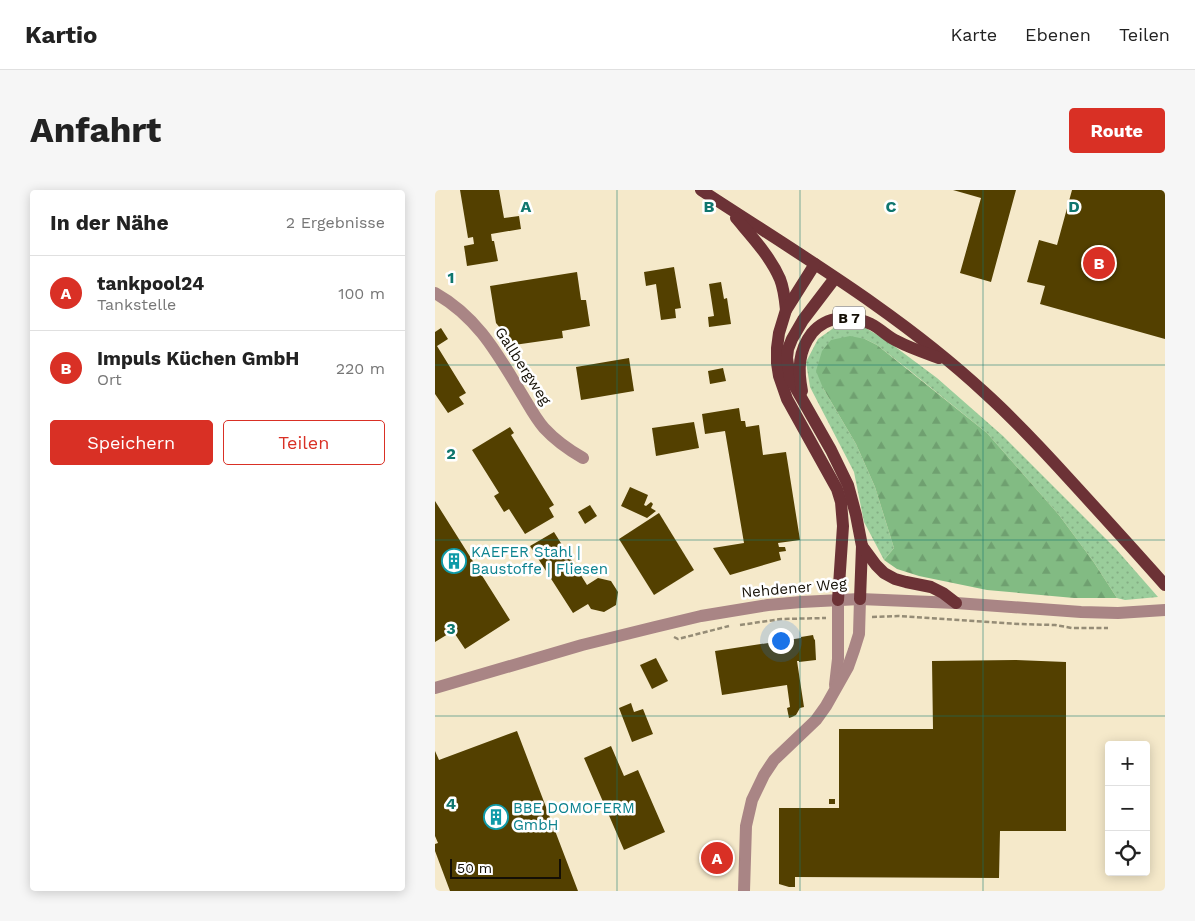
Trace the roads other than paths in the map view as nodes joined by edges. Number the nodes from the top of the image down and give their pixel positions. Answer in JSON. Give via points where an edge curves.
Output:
{"nodes":[{"id":1,"x":701,"y":190,"type":"edge"},
{"id":2,"x":727,"y":207,"type":"junction"},
{"id":3,"x":815,"y":264,"type":"junction"},
{"id":4,"x":835,"y":278,"type":"junction"},
{"id":5,"x":435,"y":293,"type":"edge"},
{"id":6,"x":786,"y":310,"type":"junction"},
{"id":7,"x":951,"y":363,"type":"junction"},
{"id":8,"x":803,"y":400,"type":"junction"},
{"id":9,"x":583,"y":458,"type":"dead end"},
{"id":10,"x":862,"y":546,"type":"junction"},
{"id":11,"x":1165,"y":586,"type":"edge"},
{"id":12,"x":860,"y":599,"type":"junction"},
{"id":13,"x":838,"y":600,"type":"junction"},
{"id":14,"x":956,"y":602,"type":"junction"},
{"id":15,"x":1165,"y":610,"type":"edge"},
{"id":16,"x":435,"y":688,"type":"edge"},
{"id":17,"x":834,"y":691,"type":"junction"},
{"id":18,"x":744,"y":891,"type":"edge"}],
"edges":[{"from":1,"to":2,"type":"main road","number":"B 7"},
{"from":2,"to":3,"type":"main road","number":"B 7"},
{"from":2,"to":6,"type":"main road","number":"B 7","via":[[774,267],[785,294]]},
{"from":3,"to":4,"type":"main road","number":"B 7"},
{"from":3,"to":6,"type":"main road","number":"B 7"},
{"from":4,"to":7,"type":"main road","number":"B 7"},
{"from":4,"to":8,"type":"main road","number":"B 7","via":[[803,320],[788,349],[790,378]]},
{"from":5,"to":9,"type":"street","name":"Gallbergweg","via":[[470,318],[491,344],[544,428]]},
{"from":6,"to":13,"type":"main road","number":"B 7","via":[[777,348],[781,382],[841,502],[843,526]]},
{"from":7,"to":8,"type":"main road","number":"B 7","via":[[896,341],[871,324],[837,318],[815,330],[803,348],[799,375]]},
{"from":7,"to":11,"type":"main road","number":"B 7","via":[[1031,437]]},
{"from":8,"to":10,"type":"main road","number":"B 7","via":[[848,485]]},
{"from":10,"to":12,"type":"main road","number":"B 7"},
{"from":10,"to":14,"type":"main road","number":"B 7","via":[[884,573],[895,579],[931,587]]},
{"from":12,"to":13,"type":"street","name":"Nehdener Weg"},
{"from":12,"to":14,"type":"street","name":"Nehdener Weg"},
{"from":12,"to":17,"type":"street","via":[[855,650]]},
{"from":13,"to":16,"type":"street","name":"Nehdener Weg","via":[[769,605],[701,616],[582,645]]},
{"from":13,"to":17,"type":"street"},
{"from":14,"to":15,"type":"street","name":"Nehdener Weg","via":[[1081,612]]},
{"from":17,"to":18,"type":"street","via":[[816,720],[774,760],[752,800],[746,826]]}]}
